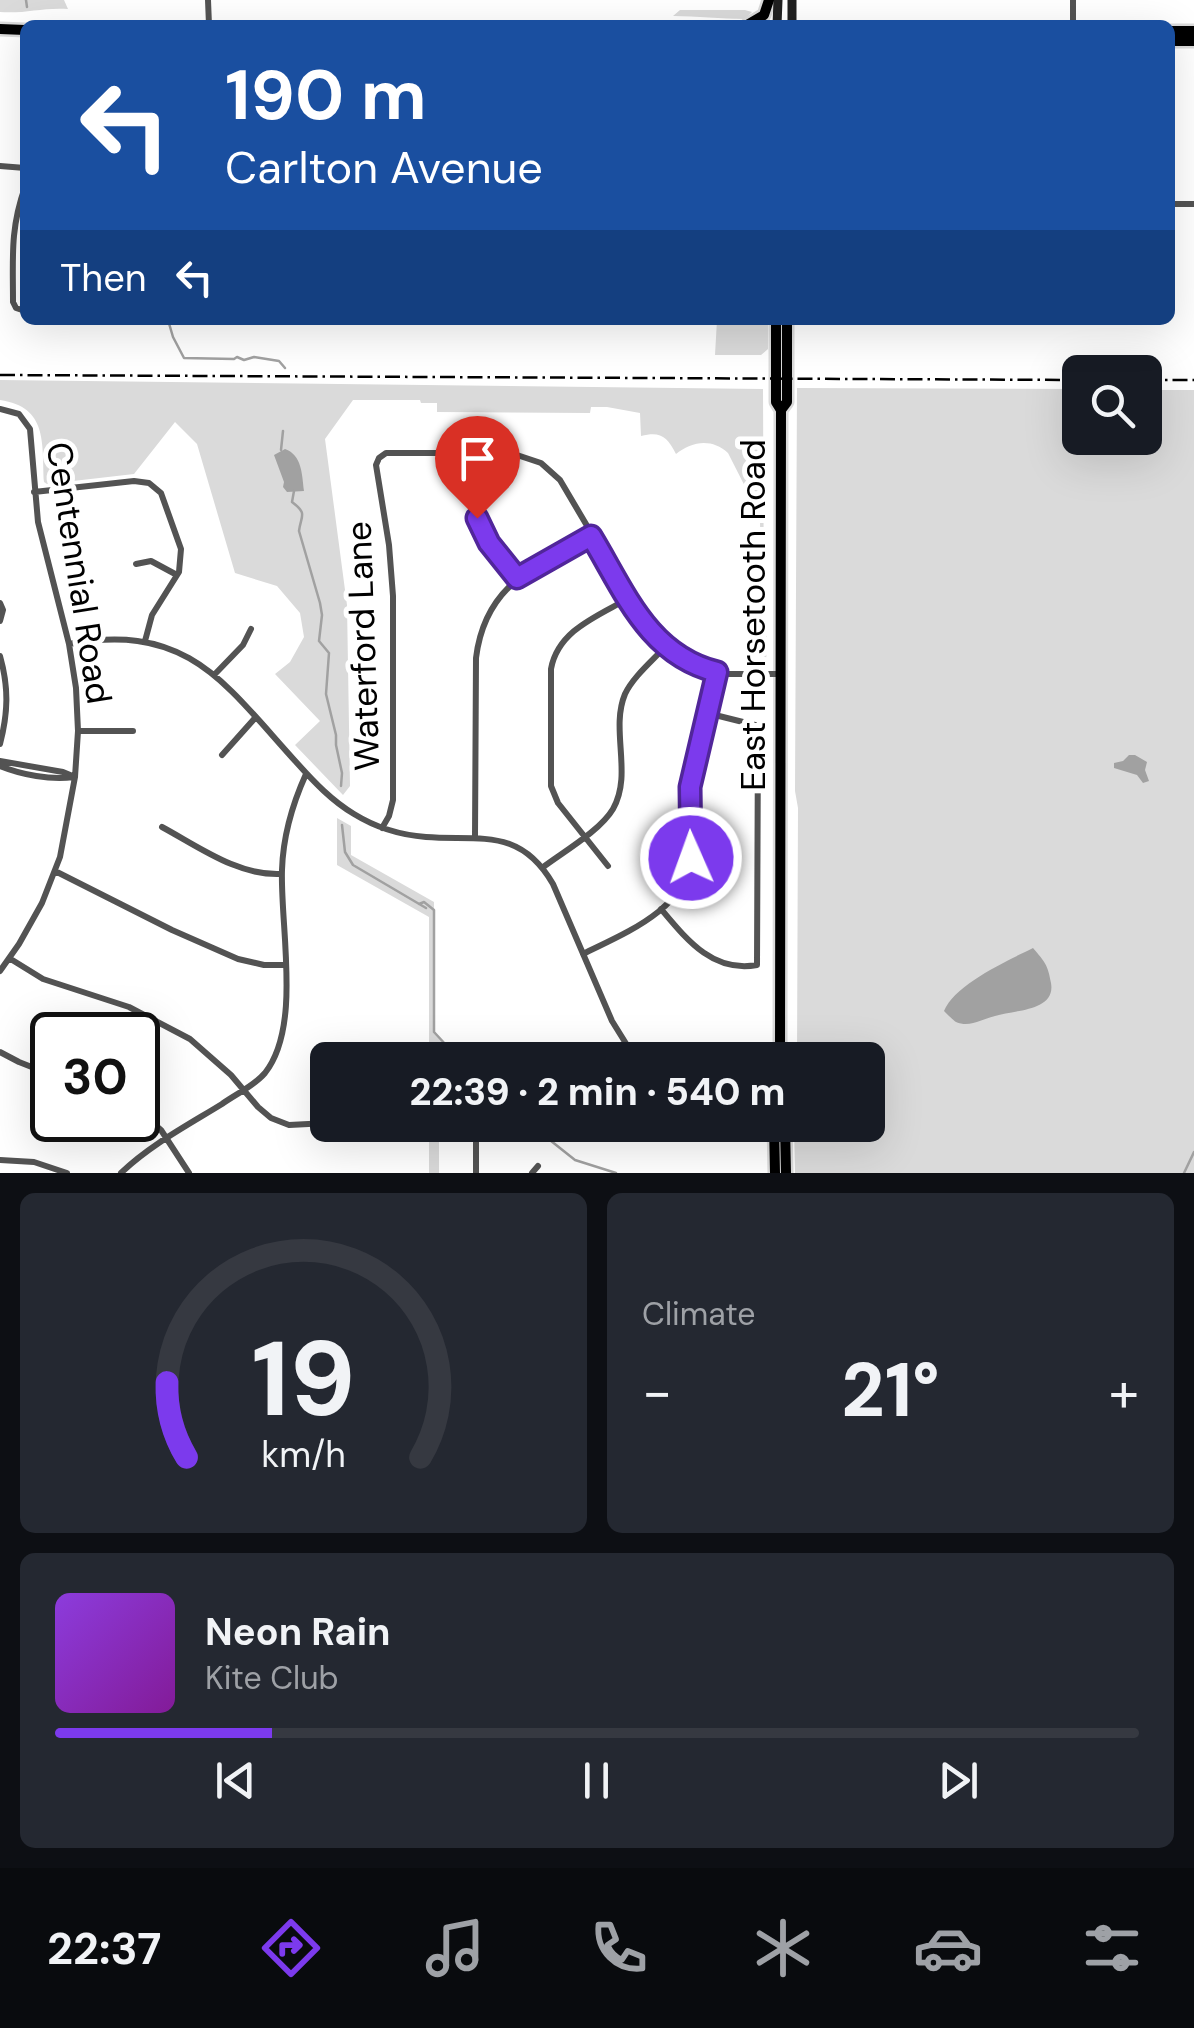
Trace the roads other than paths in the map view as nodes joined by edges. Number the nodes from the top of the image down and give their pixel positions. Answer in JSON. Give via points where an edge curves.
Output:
{"nodes":[{"id":1,"x":20,"y":201,"type":"edge"},
{"id":2,"x":20,"y":309,"type":"edge"},
{"id":3,"x":776,"y":325,"type":"edge"},
{"id":4,"x":787,"y":325,"type":"edge"},
{"id":5,"x":0,"y":410,"type":"edge"},
{"id":6,"x":781,"y":410,"type":"junction"},
{"id":7,"x":474,"y":453,"type":"junction"},
{"id":8,"x":34,"y":492,"type":"junction"},
{"id":9,"x":591,"y":536,"type":"junction"},
{"id":10,"x":136,"y":564,"type":"dead end"},
{"id":11,"x":177,"y":575,"type":"junction"},
{"id":12,"x":517,"y":578,"type":"junction"},
{"id":13,"x":629,"y":598,"type":"junction"},
{"id":14,"x":0,"y":603,"type":"edge"},
{"id":15,"x":0,"y":621,"type":"edge"},
{"id":16,"x":252,"y":629,"type":"dead end"},
{"id":17,"x":145,"y":641,"type":"junction"},
{"id":18,"x":70,"y":644,"type":"junction"},
{"id":19,"x":665,"y":647,"type":"junction"},
{"id":20,"x":0,"y":656,"type":"edge"},
{"id":21,"x":717,"y":672,"type":"junction"},
{"id":22,"x":214,"y":674,"type":"junction"},
{"id":23,"x":781,"y":674,"type":"junction"},
{"id":24,"x":707,"y":714,"type":"junction"},
{"id":25,"x":255,"y":718,"type":"junction"},
{"id":26,"x":78,"y":731,"type":"junction"},
{"id":27,"x":133,"y":731,"type":"dead end"},
{"id":28,"x":0,"y":744,"type":"edge"},
{"id":29,"x":222,"y":755,"type":"dead end"},
{"id":30,"x":0,"y":763,"type":"edge"},
{"id":31,"x":306,"y":774,"type":"junction"},
{"id":32,"x":75,"y":777,"type":"junction"},
{"id":33,"x":162,"y":827,"type":"dead end"},
{"id":34,"x":382,"y":828,"type":"junction"},
{"id":35,"x":584,"y":836,"type":"junction"},
{"id":36,"x":475,"y":837,"type":"junction"},
{"id":37,"x":608,"y":866,"type":"dead end"},
{"id":38,"x":542,"y":868,"type":"junction"},
{"id":39,"x":55,"y":871,"type":"junction"},
{"id":40,"x":282,"y":874,"type":"junction"},
{"id":41,"x":661,"y":909,"type":"junction"},
{"id":42,"x":583,"y":954,"type":"junction"},
{"id":43,"x":9,"y":958,"type":"junction"},
{"id":44,"x":285,"y":965,"type":"junction"},
{"id":45,"x":0,"y":971,"type":"edge"},
{"id":46,"x":625,"y":1042,"type":"edge"},
{"id":47,"x":780,"y":1042,"type":"edge"},
{"id":48,"x":0,"y":1052,"type":"edge"},
{"id":49,"x":30,"y":1066,"type":"edge"},
{"id":50,"x":244,"y":1090,"type":"junction"},
{"id":51,"x":310,"y":1125,"type":"edge"},
{"id":52,"x":160,"y":1129,"type":"edge"},
{"id":53,"x":168,"y":1138,"type":"junction"},
{"id":54,"x":476,"y":1142,"type":"edge"},
{"id":55,"x":774,"y":1142,"type":"edge"},
{"id":56,"x":785,"y":1142,"type":"edge"},
{"id":57,"x":0,"y":1160,"type":"edge"},
{"id":58,"x":538,"y":1166,"type":"dead end"},
{"id":59,"x":67,"y":1173,"type":"edge"},
{"id":60,"x":121,"y":1173,"type":"edge"},
{"id":61,"x":190,"y":1173,"type":"edge"},
{"id":62,"x":476,"y":1173,"type":"edge"},
{"id":63,"x":532,"y":1173,"type":"edge"},
{"id":64,"x":775,"y":1173,"type":"edge"},
{"id":65,"x":786,"y":1173,"type":"edge"}],
"edges":[{"from":1,"to":2,"type":"street","via":[[13,234],[13,302]]},
{"from":3,"to":6,"type":"main road","name":"East Horsetooth Road"},
{"from":4,"to":6,"type":"main road","name":"East Horsetooth Road","via":[[787,402]]},
{"from":5,"to":8,"type":"street","name":"Centennial Road","via":[[14,412],[30,429]]},
{"from":6,"to":23,"type":"main road","name":"East Horsetooth Road"},
{"from":7,"to":9,"type":"street","via":[[511,453],[541,463],[560,480]]},
{"from":7,"to":12,"type":"street","via":[[479,525]]},
{"from":7,"to":34,"type":"street","name":"Waterford Lane","via":[[386,453],[377,462],[393,596],[392,800]]},
{"from":8,"to":11,"type":"street","via":[[134,481],[156,487],[181,549]]},
{"from":8,"to":18,"type":"street","name":"Centennial Road"},
{"from":9,"to":12,"type":"street"},
{"from":9,"to":13,"type":"street"},
{"from":10,"to":11,"type":"street","via":[[151,561]]},
{"from":11,"to":17,"type":"street","via":[[152,615]]},
{"from":12,"to":36,"type":"street","via":[[494,604],[478,644]]},
{"from":13,"to":19,"type":"street"},
{"from":13,"to":35,"type":"street","via":[[572,632],[552,662],[551,786]]},
{"from":14,"to":15,"type":"street"},
{"from":16,"to":22,"type":"street"},
{"from":17,"to":18,"type":"street"},
{"from":17,"to":22,"type":"street"},
{"from":18,"to":26,"type":"street","name":"Centennial Road"},
{"from":19,"to":21,"type":"street"},
{"from":19,"to":35,"type":"street","via":[[626,694],[618,797]]},
{"from":20,"to":28,"type":"street","via":[[8,703]]},
{"from":21,"to":23,"type":"street"},
{"from":21,"to":24,"type":"street"},
{"from":22,"to":25,"type":"street"},
{"from":23,"to":47,"type":"main road","name":"East Horsetooth Road"},
{"from":24,"to":41,"type":"street","via":[[690,787],[690,866]]},
{"from":24,"to":41,"type":"street","via":[[758,728],[757,965],[704,955]]},
{"from":25,"to":29,"type":"street"},
{"from":25,"to":31,"type":"street"},
{"from":26,"to":27,"type":"street"},
{"from":26,"to":32,"type":"street","name":"Centennial Road"},
{"from":30,"to":32,"type":"street"},
{"from":31,"to":34,"type":"street","via":[[350,812]]},
{"from":31,"to":40,"type":"street","via":[[289,819]]},
{"from":32,"to":39,"type":"street","name":"Centennial Road"},
{"from":33,"to":40,"type":"street","via":[[236,867]]},
{"from":34,"to":36,"type":"street","via":[[428,838]]},
{"from":35,"to":37,"type":"street"},
{"from":35,"to":38,"type":"street"},
{"from":36,"to":38,"type":"street","via":[[508,843]]},
{"from":38,"to":42,"type":"street"},
{"from":39,"to":43,"type":"street","name":"Centennial Road"},
{"from":39,"to":44,"type":"street","via":[[238,959]]},
{"from":40,"to":44,"type":"street"},
{"from":41,"to":42,"type":"street"},
{"from":42,"to":46,"type":"street"},
{"from":43,"to":45,"type":"street","name":"Centennial Road"},
{"from":43,"to":50,"type":"street","via":[[58,986],[146,1014],[200,1048]]},
{"from":44,"to":50,"type":"street","via":[[281,1042],[267,1070]]},
{"from":48,"to":49,"type":"street"},
{"from":50,"to":51,"type":"street","via":[[278,1122]]},
{"from":50,"to":53,"type":"street"},
{"from":52,"to":53,"type":"street"},
{"from":53,"to":60,"type":"street"},
{"from":53,"to":61,"type":"street"},
{"from":54,"to":62,"type":"street"},
{"from":55,"to":64,"type":"main road"},
{"from":56,"to":65,"type":"main road"},
{"from":57,"to":59,"type":"street"},
{"from":58,"to":63,"type":"street"}]}
